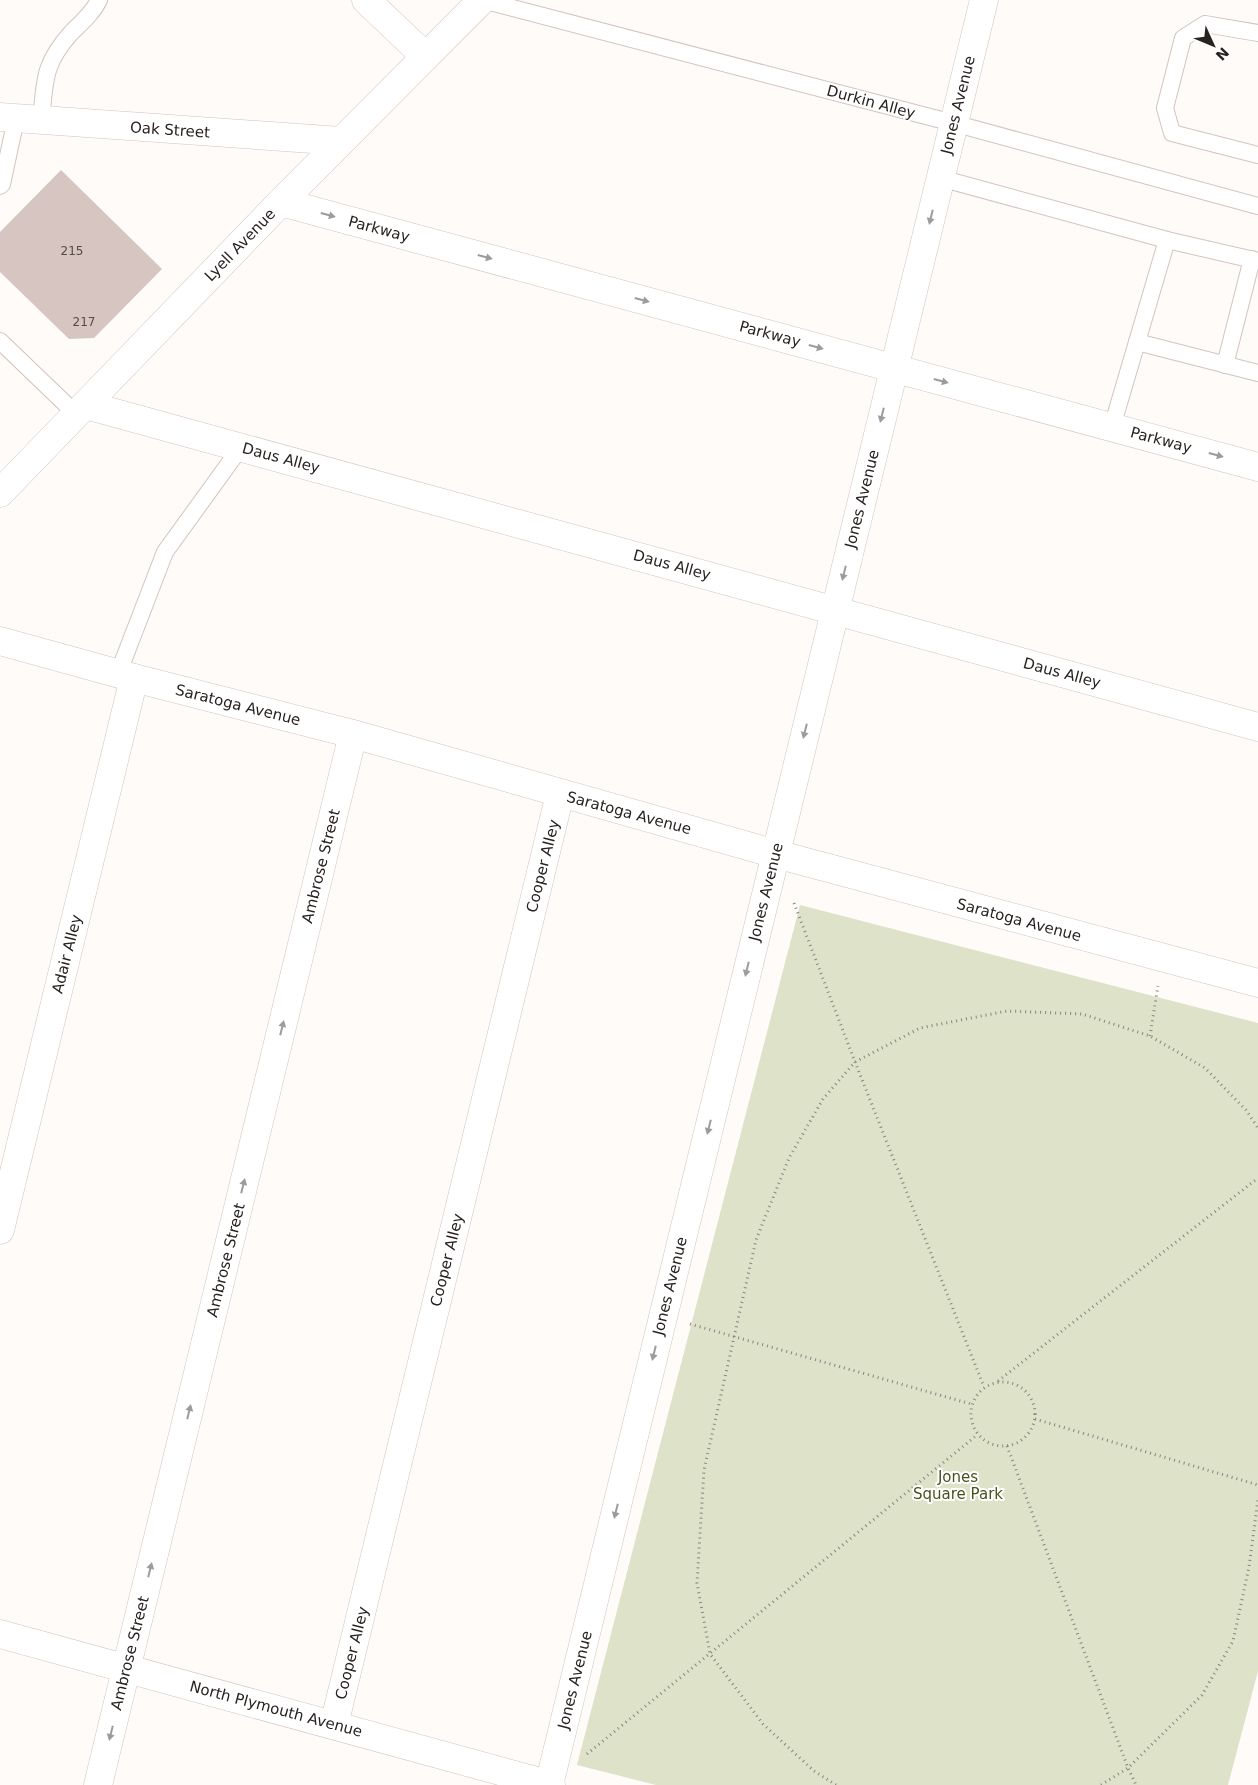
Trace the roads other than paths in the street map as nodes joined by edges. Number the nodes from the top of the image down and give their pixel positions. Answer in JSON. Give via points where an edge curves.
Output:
{"nodes":[{"id":1,"x":99,"y":0,"type":"edge"},
{"id":2,"x":366,"y":0,"type":"edge"},
{"id":3,"x":482,"y":0,"type":"edge"},
{"id":4,"x":984,"y":0,"type":"edge"},
{"id":5,"x":1258,"y":33,"type":"edge"},
{"id":6,"x":425,"y":56,"type":"junction"},
{"id":7,"x":19,"y":119,"type":"edge"},
{"id":8,"x":953,"y":124,"type":"junction"},
{"id":9,"x":341,"y":141,"type":"junction"},
{"id":10,"x":1258,"y":156,"type":"edge"},
{"id":11,"x":940,"y":178,"type":"junction"},
{"id":12,"x":0,"y":186,"type":"edge"},
{"id":13,"x":281,"y":202,"type":"junction"},
{"id":14,"x":1258,"y":206,"type":"edge"},
{"id":15,"x":1168,"y":240,"type":"junction"},
{"id":16,"x":1255,"y":260,"type":"edge"},
{"id":17,"x":0,"y":341,"type":"edge"},
{"id":18,"x":1137,"y":342,"type":"junction"},
{"id":19,"x":1225,"y":365,"type":"junction"},
{"id":20,"x":894,"y":368,"type":"junction"},
{"id":21,"x":1258,"y":374,"type":"edge"},
{"id":22,"x":81,"y":410,"type":"junction"},
{"id":23,"x":1112,"y":427,"type":"junction"},
{"id":24,"x":241,"y":448,"type":"junction"},
{"id":25,"x":1258,"y":467,"type":"edge"},
{"id":26,"x":0,"y":494,"type":"edge"},
{"id":27,"x":835,"y":610,"type":"junction"},
{"id":28,"x":0,"y":641,"type":"edge"},
{"id":29,"x":126,"y":676,"type":"junction"},
{"id":30,"x":1258,"y":727,"type":"edge"},
{"id":31,"x":353,"y":734,"type":"junction"},
{"id":32,"x":560,"y":794,"type":"junction"},
{"id":33,"x":776,"y":854,"type":"junction"},
{"id":34,"x":1258,"y":983,"type":"edge"},
{"id":35,"x":0,"y":1230,"type":"edge"},
{"id":36,"x":0,"y":1634,"type":"edge"},
{"id":37,"x":126,"y":1668,"type":"junction"},
{"id":38,"x":334,"y":1725,"type":"junction"},
{"id":39,"x":98,"y":1785,"type":"edge"},
{"id":40,"x":550,"y":1785,"type":"edge"}],
"edges":[{"from":1,"to":7,"type":"lane","via":[[59,48],[44,82]]},
{"from":2,"to":6,"type":"street"},
{"from":3,"to":6,"type":"street","name":"Lyell Avenue"},
{"from":3,"to":8,"type":"lane","name":"Durkin Alley"},
{"from":4,"to":8,"type":"street","name":"Jones Avenue"},
{"from":5,"to":10,"type":"lane","via":[[1205,24],[1183,38],[1165,108],[1172,133]]},
{"from":6,"to":9,"type":"street","name":"Lyell Avenue"},
{"from":7,"to":9,"type":"street","name":"Oak Street"},
{"from":7,"to":12,"type":"lane"},
{"from":8,"to":11,"type":"street","name":"Jones Avenue"},
{"from":8,"to":14,"type":"lane","name":"Durkin Alley"},
{"from":9,"to":13,"type":"street","name":"Lyell Avenue"},
{"from":11,"to":15,"type":"lane"},
{"from":11,"to":20,"type":"street","name":"Jones Avenue","one_way":true},
{"from":13,"to":20,"type":"street","name":"Parkway","one_way":true},
{"from":13,"to":22,"type":"street","name":"Lyell Avenue"},
{"from":15,"to":16,"type":"lane"},
{"from":15,"to":18,"type":"lane"},
{"from":16,"to":19,"type":"lane"},
{"from":17,"to":22,"type":"lane"},
{"from":18,"to":19,"type":"lane"},
{"from":18,"to":23,"type":"lane"},
{"from":19,"to":21,"type":"lane"},
{"from":20,"to":23,"type":"street","name":"Parkway","one_way":true},
{"from":20,"to":27,"type":"street","name":"Jones Avenue","one_way":true},
{"from":22,"to":24,"type":"street","name":"Daus Alley"},
{"from":22,"to":26,"type":"street","name":"Lyell Avenue"},
{"from":23,"to":25,"type":"street","name":"Parkway","one_way":true},
{"from":24,"to":27,"type":"street","name":"Daus Alley"},
{"from":24,"to":29,"type":"lane","via":[[165,552]]},
{"from":27,"to":30,"type":"street","name":"Daus Alley"},
{"from":27,"to":33,"type":"street","name":"Jones Avenue","one_way":true},
{"from":28,"to":29,"type":"street","name":"Saratoga Avenue"},
{"from":29,"to":31,"type":"street","name":"Saratoga Avenue"},
{"from":29,"to":35,"type":"street","name":"Adair Alley"},
{"from":31,"to":32,"type":"street","name":"Saratoga Avenue"},
{"from":37,"to":31,"type":"street","name":"Ambrose Street","one_way":true},
{"from":32,"to":33,"type":"street","name":"Saratoga Avenue"},
{"from":32,"to":38,"type":"street","name":"Cooper Alley"},
{"from":33,"to":34,"type":"street","name":"Saratoga Avenue"},
{"from":33,"to":40,"type":"street","name":"Jones Avenue","one_way":true},
{"from":36,"to":37,"type":"street","name":"North Plymouth Avenue"},
{"from":37,"to":38,"type":"street","name":"North Plymouth Avenue"},
{"from":37,"to":39,"type":"street","name":"Ambrose Street","one_way":true},
{"from":38,"to":40,"type":"street","name":"North Plymouth Avenue"}]}
